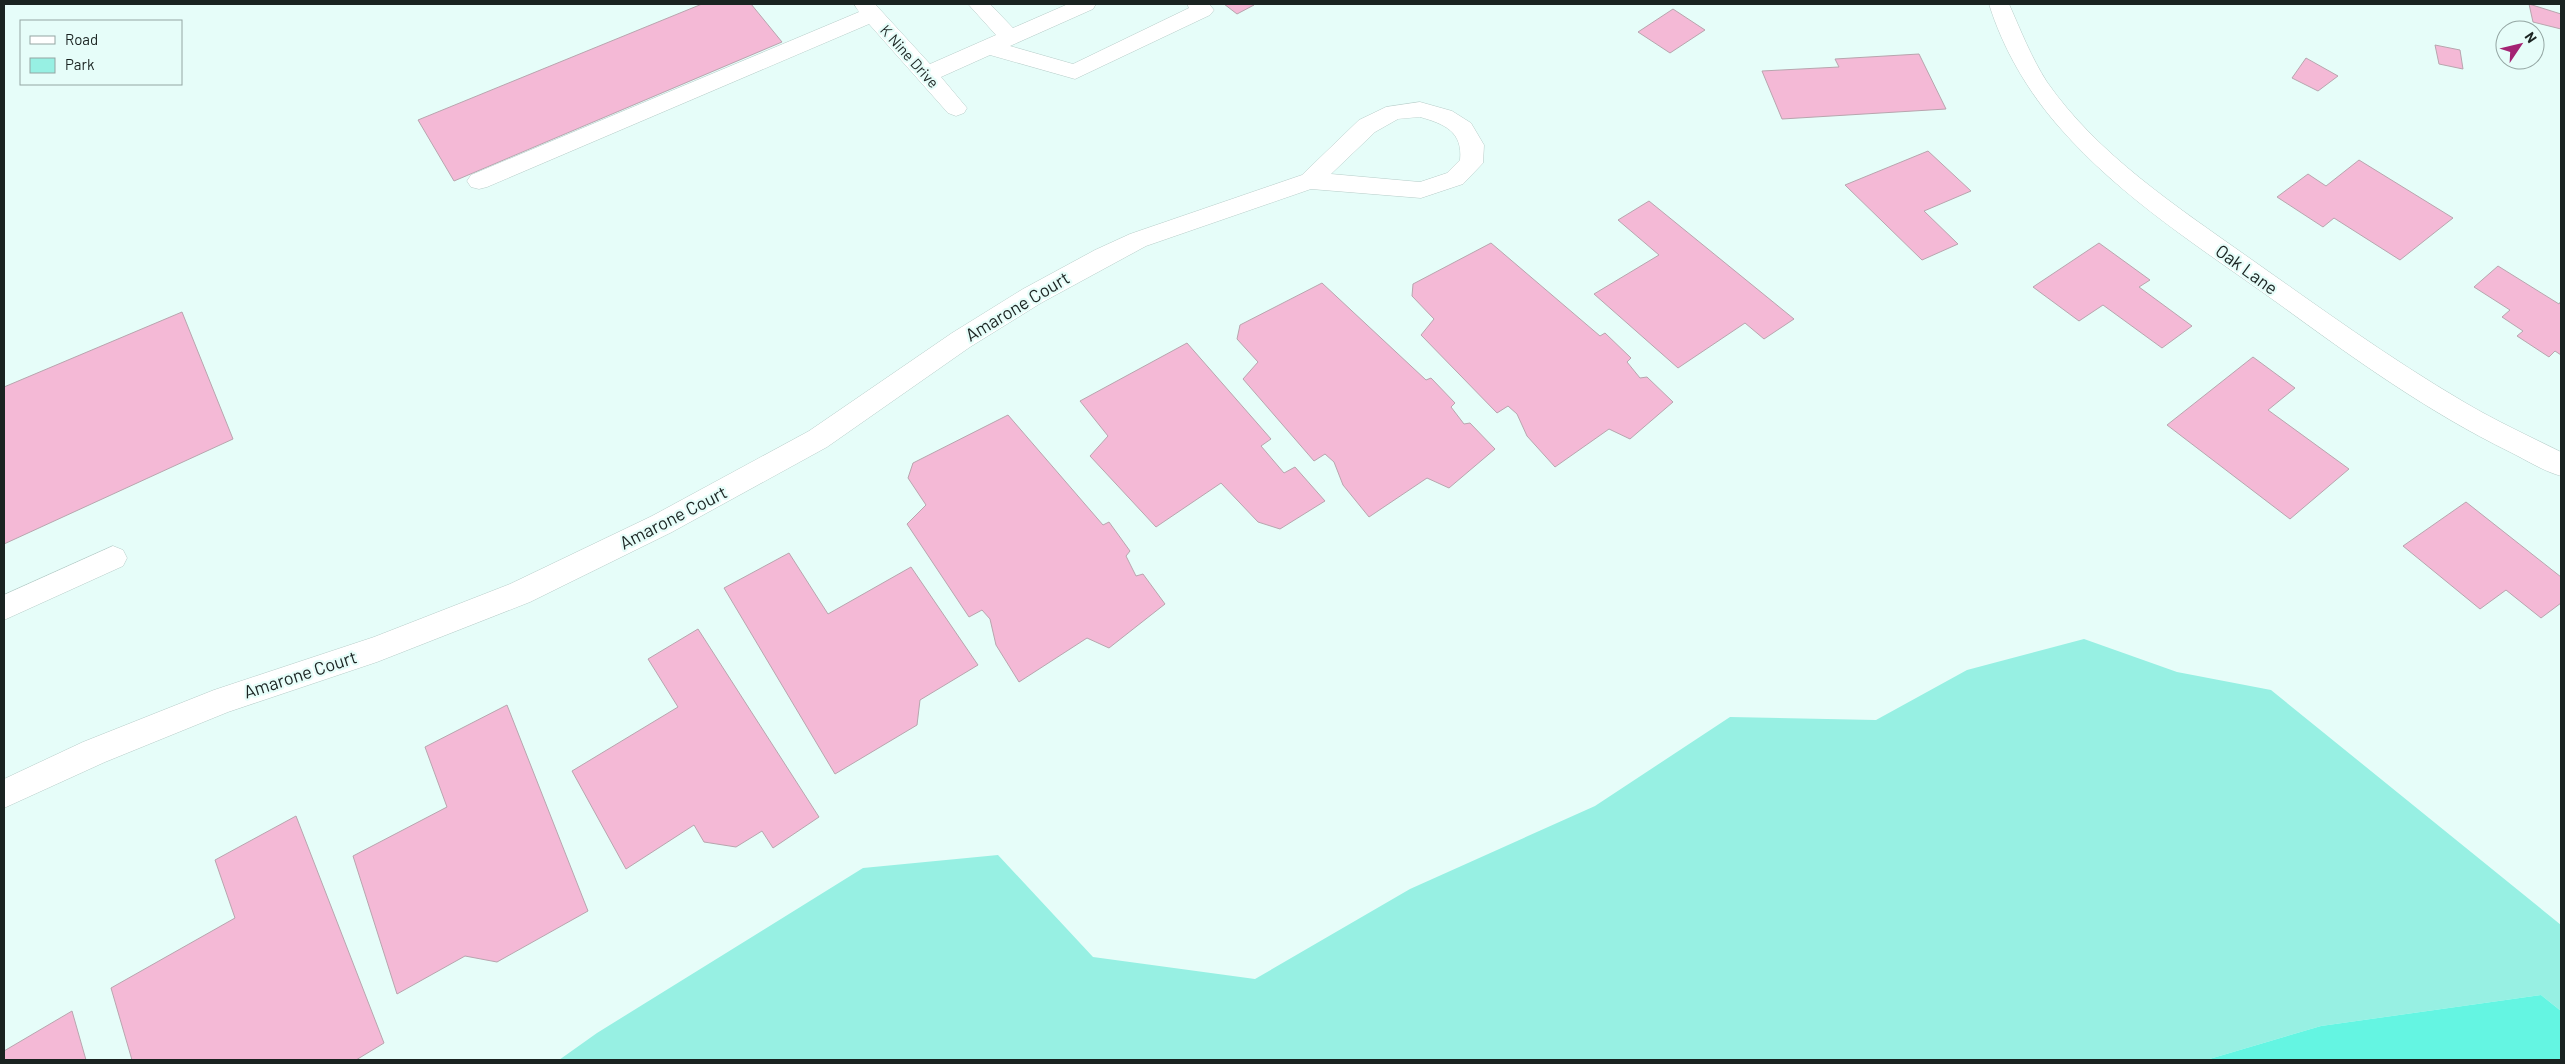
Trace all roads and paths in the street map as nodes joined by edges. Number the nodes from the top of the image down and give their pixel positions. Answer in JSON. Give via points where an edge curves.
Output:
{"nodes":[{"id":1,"x":978,"y":4,"type":"edge"},
{"id":2,"x":1086,"y":4,"type":"edge"},
{"id":3,"x":1197,"y":4,"type":"edge"},
{"id":4,"x":1999,"y":4,"type":"edge"},
{"id":5,"x":868,"y":9,"type":"edge"},
{"id":6,"x":1010,"y":37,"type":"junction"},
{"id":7,"x":988,"y":46,"type":"junction"},
{"id":8,"x":927,"y":74,"type":"junction"},
{"id":9,"x":956,"y":108,"type":"dead end"},
{"id":10,"x":479,"y":180,"type":"dead end"},
{"id":11,"x":1310,"y":181,"type":"junction"},
{"id":12,"x":2561,"y":465,"type":"edge"},
{"id":13,"x":113,"y":558,"type":"dead end"},
{"id":14,"x":4,"y":608,"type":"edge"},
{"id":15,"x":4,"y":794,"type":"edge"}],
"edges":[{"from":1,"to":6,"type":"street"},
{"from":2,"to":6,"type":"street"},
{"from":3,"to":7,"type":"street","via":[[1203,10],[1075,72]]},
{"from":4,"to":12,"type":"street","name":"Oak Lane","via":[[2006,27],[2040,89],[2070,125],[2129,180],[2257,276],[2396,372],[2487,428]]},
{"from":5,"to":8,"type":"street","name":"K Nine Drive"},
{"from":5,"to":10,"type":"street"},
{"from":6,"to":7,"type":"street"},
{"from":7,"to":8,"type":"street"},
{"from":8,"to":9,"type":"street","name":"K Nine Drive"},
{"from":11,"to":11,"type":"street","name":"Amarone Court","via":[[1421,190],[1439,187],[1458,178],[1471,166],[1475,154],[1473,141],[1450,117],[1432,111],[1394,111],[1367,126]]},
{"from":11,"to":15,"type":"street","name":"Amarone Court","via":[[1176,226],[1104,256],[961,340],[818,439],[662,524],[520,593],[377,649],[216,703],[94,752]]},
{"from":13,"to":14,"type":"street"}]}
